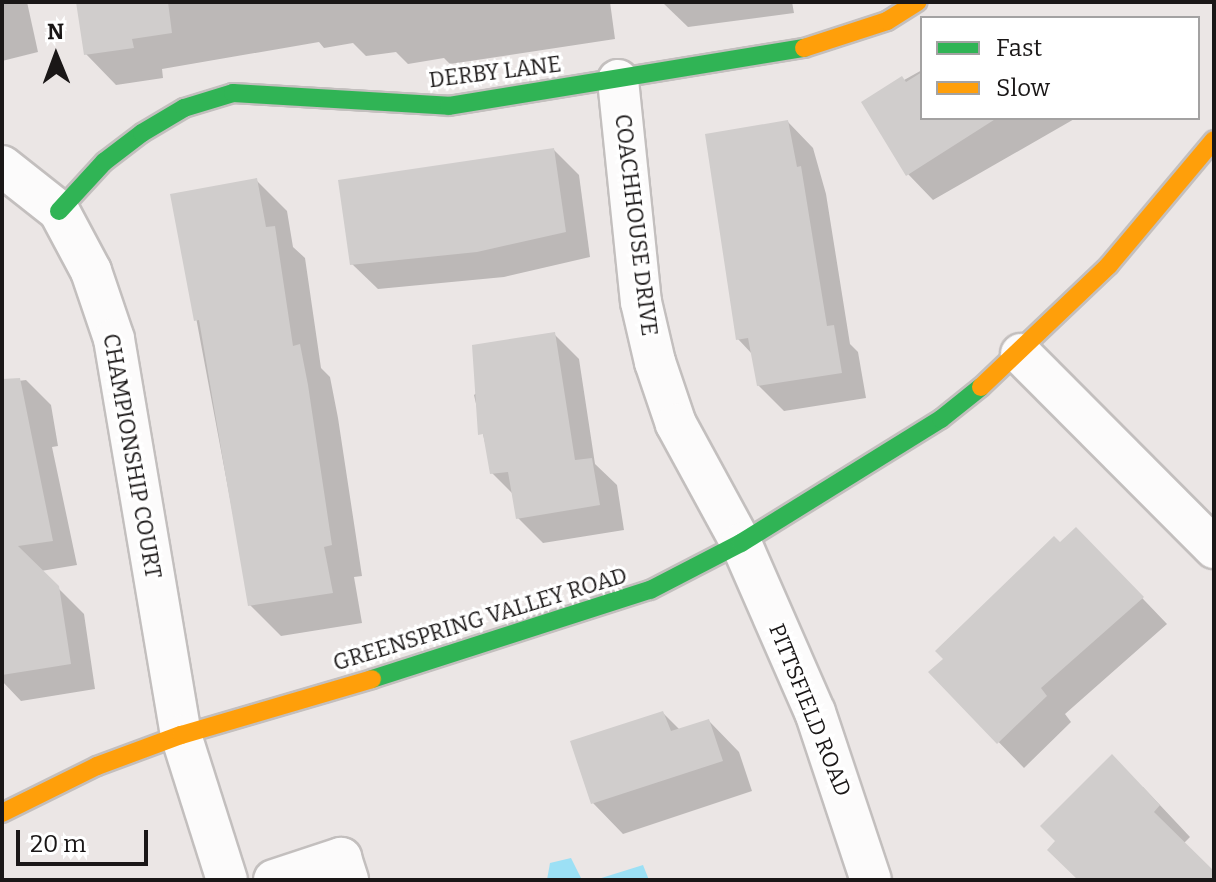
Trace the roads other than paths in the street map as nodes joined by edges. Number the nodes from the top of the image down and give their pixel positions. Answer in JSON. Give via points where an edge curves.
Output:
{"nodes":[{"id":1,"x":917,"y":2,"type":"edge"},
{"id":2,"x":618,"y":80,"type":"junction"},
{"id":3,"x":1214,"y":140,"type":"edge"},
{"id":4,"x":2,"y":166,"type":"edge"},
{"id":5,"x":59,"y":211,"type":"junction"},
{"id":6,"x":1021,"y":354,"type":"junction"},
{"id":7,"x":741,"y":543,"type":"junction"},
{"id":8,"x":1214,"y":548,"type":"edge"},
{"id":9,"x":181,"y":735,"type":"junction"},
{"id":10,"x":2,"y":813,"type":"edge"},
{"id":11,"x":227,"y":880,"type":"edge"},
{"id":12,"x":274,"y":880,"type":"edge"},
{"id":13,"x":348,"y":880,"type":"edge"},
{"id":14,"x":871,"y":880,"type":"edge"}],
"edges":[{"from":1,"to":2,"type":"street","name":"DERBY LANE","via":[[887,21],[824,45]]},
{"from":2,"to":5,"type":"street","name":"DERBY LANE","via":[[449,106],[233,93],[184,108],[142,133],[104,162]]},
{"from":2,"to":7,"type":"street","name":"COACHHOUSE DRIVE","via":[[641,302],[655,362],[676,424]]},
{"from":3,"to":6,"type":"street","name":"GREENSPRING VALLEY ROAD","via":[[1109,265]]},
{"from":4,"to":5,"type":"street","name":"CHAMPIONSHIP COURT"},
{"from":5,"to":9,"type":"street","name":"CHAMPIONSHIP COURT","via":[[91,271],[114,339]]},
{"from":6,"to":7,"type":"street","name":"GREENSPRING VALLEY ROAD","via":[[941,419]]},
{"from":6,"to":8,"type":"street"},
{"from":7,"to":9,"type":"street","name":"GREENSPRING VALLEY ROAD","via":[[650,590],[542,628]]},
{"from":7,"to":14,"type":"street","name":"PITTSFIELD ROAD","via":[[815,712]]},
{"from":9,"to":10,"type":"street","name":"GREENSPRING VALLEY ROAD","via":[[97,766]]},
{"from":9,"to":11,"type":"street","name":"CHAMPIONSHIP COURT"},
{"from":12,"to":13,"type":"street","via":[[341,858]]}]}
